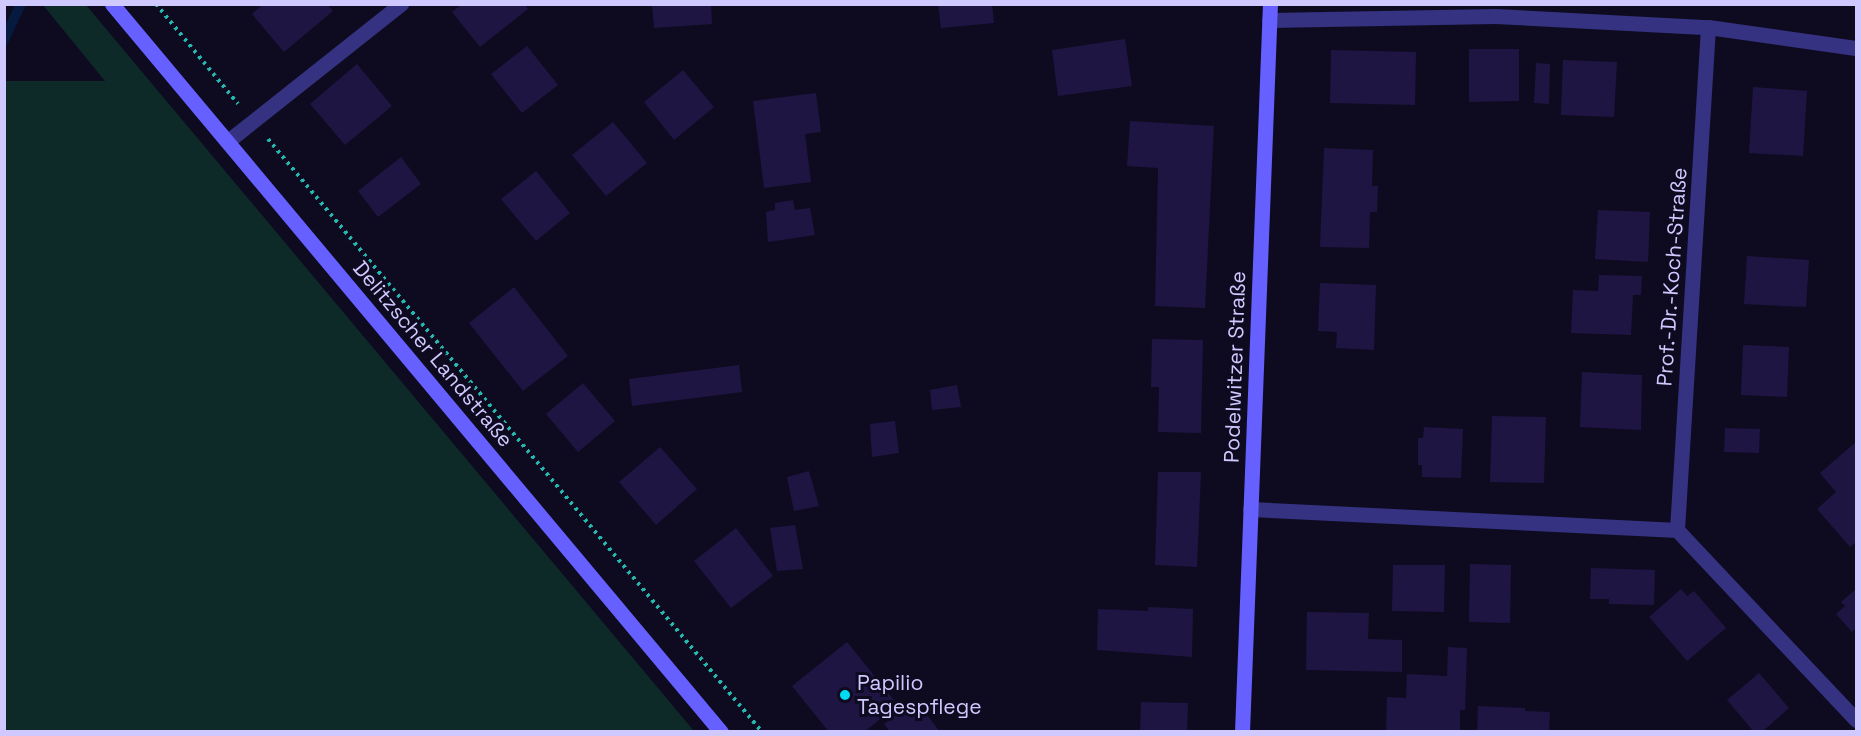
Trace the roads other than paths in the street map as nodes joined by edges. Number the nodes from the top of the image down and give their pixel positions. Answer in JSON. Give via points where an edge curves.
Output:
{"nodes":[{"id":1,"x":112,"y":4,"type":"edge"},
{"id":2,"x":401,"y":4,"type":"edge"},
{"id":3,"x":1269,"y":12,"type":"edge"},
{"id":4,"x":1708,"y":27,"type":"junction"},
{"id":5,"x":1857,"y":48,"type":"edge"},
{"id":6,"x":228,"y":141,"type":"junction"},
{"id":7,"x":1250,"y":509,"type":"junction"},
{"id":8,"x":1677,"y":530,"type":"junction"},
{"id":9,"x":1857,"y":720,"type":"edge"},
{"id":10,"x":722,"y":732,"type":"edge"},
{"id":11,"x":1242,"y":732,"type":"edge"}],
"edges":[{"from":1,"to":6,"type":"street","name":"Delitzscher Landstraße"},
{"from":2,"to":6,"type":"street"},
{"from":3,"to":4,"type":"street","via":[[1495,16]]},
{"from":3,"to":7,"type":"street","name":"Podelwitzer Straße"},
{"from":4,"to":5,"type":"street"},
{"from":4,"to":8,"type":"street","name":"Prof.-Dr.-Koch-Straße"},
{"from":6,"to":10,"type":"street","name":"Delitzscher Landstraße"},
{"from":7,"to":8,"type":"street"},
{"from":7,"to":11,"type":"street","name":"Podelwitzer Straße"},
{"from":8,"to":9,"type":"street"}]}
